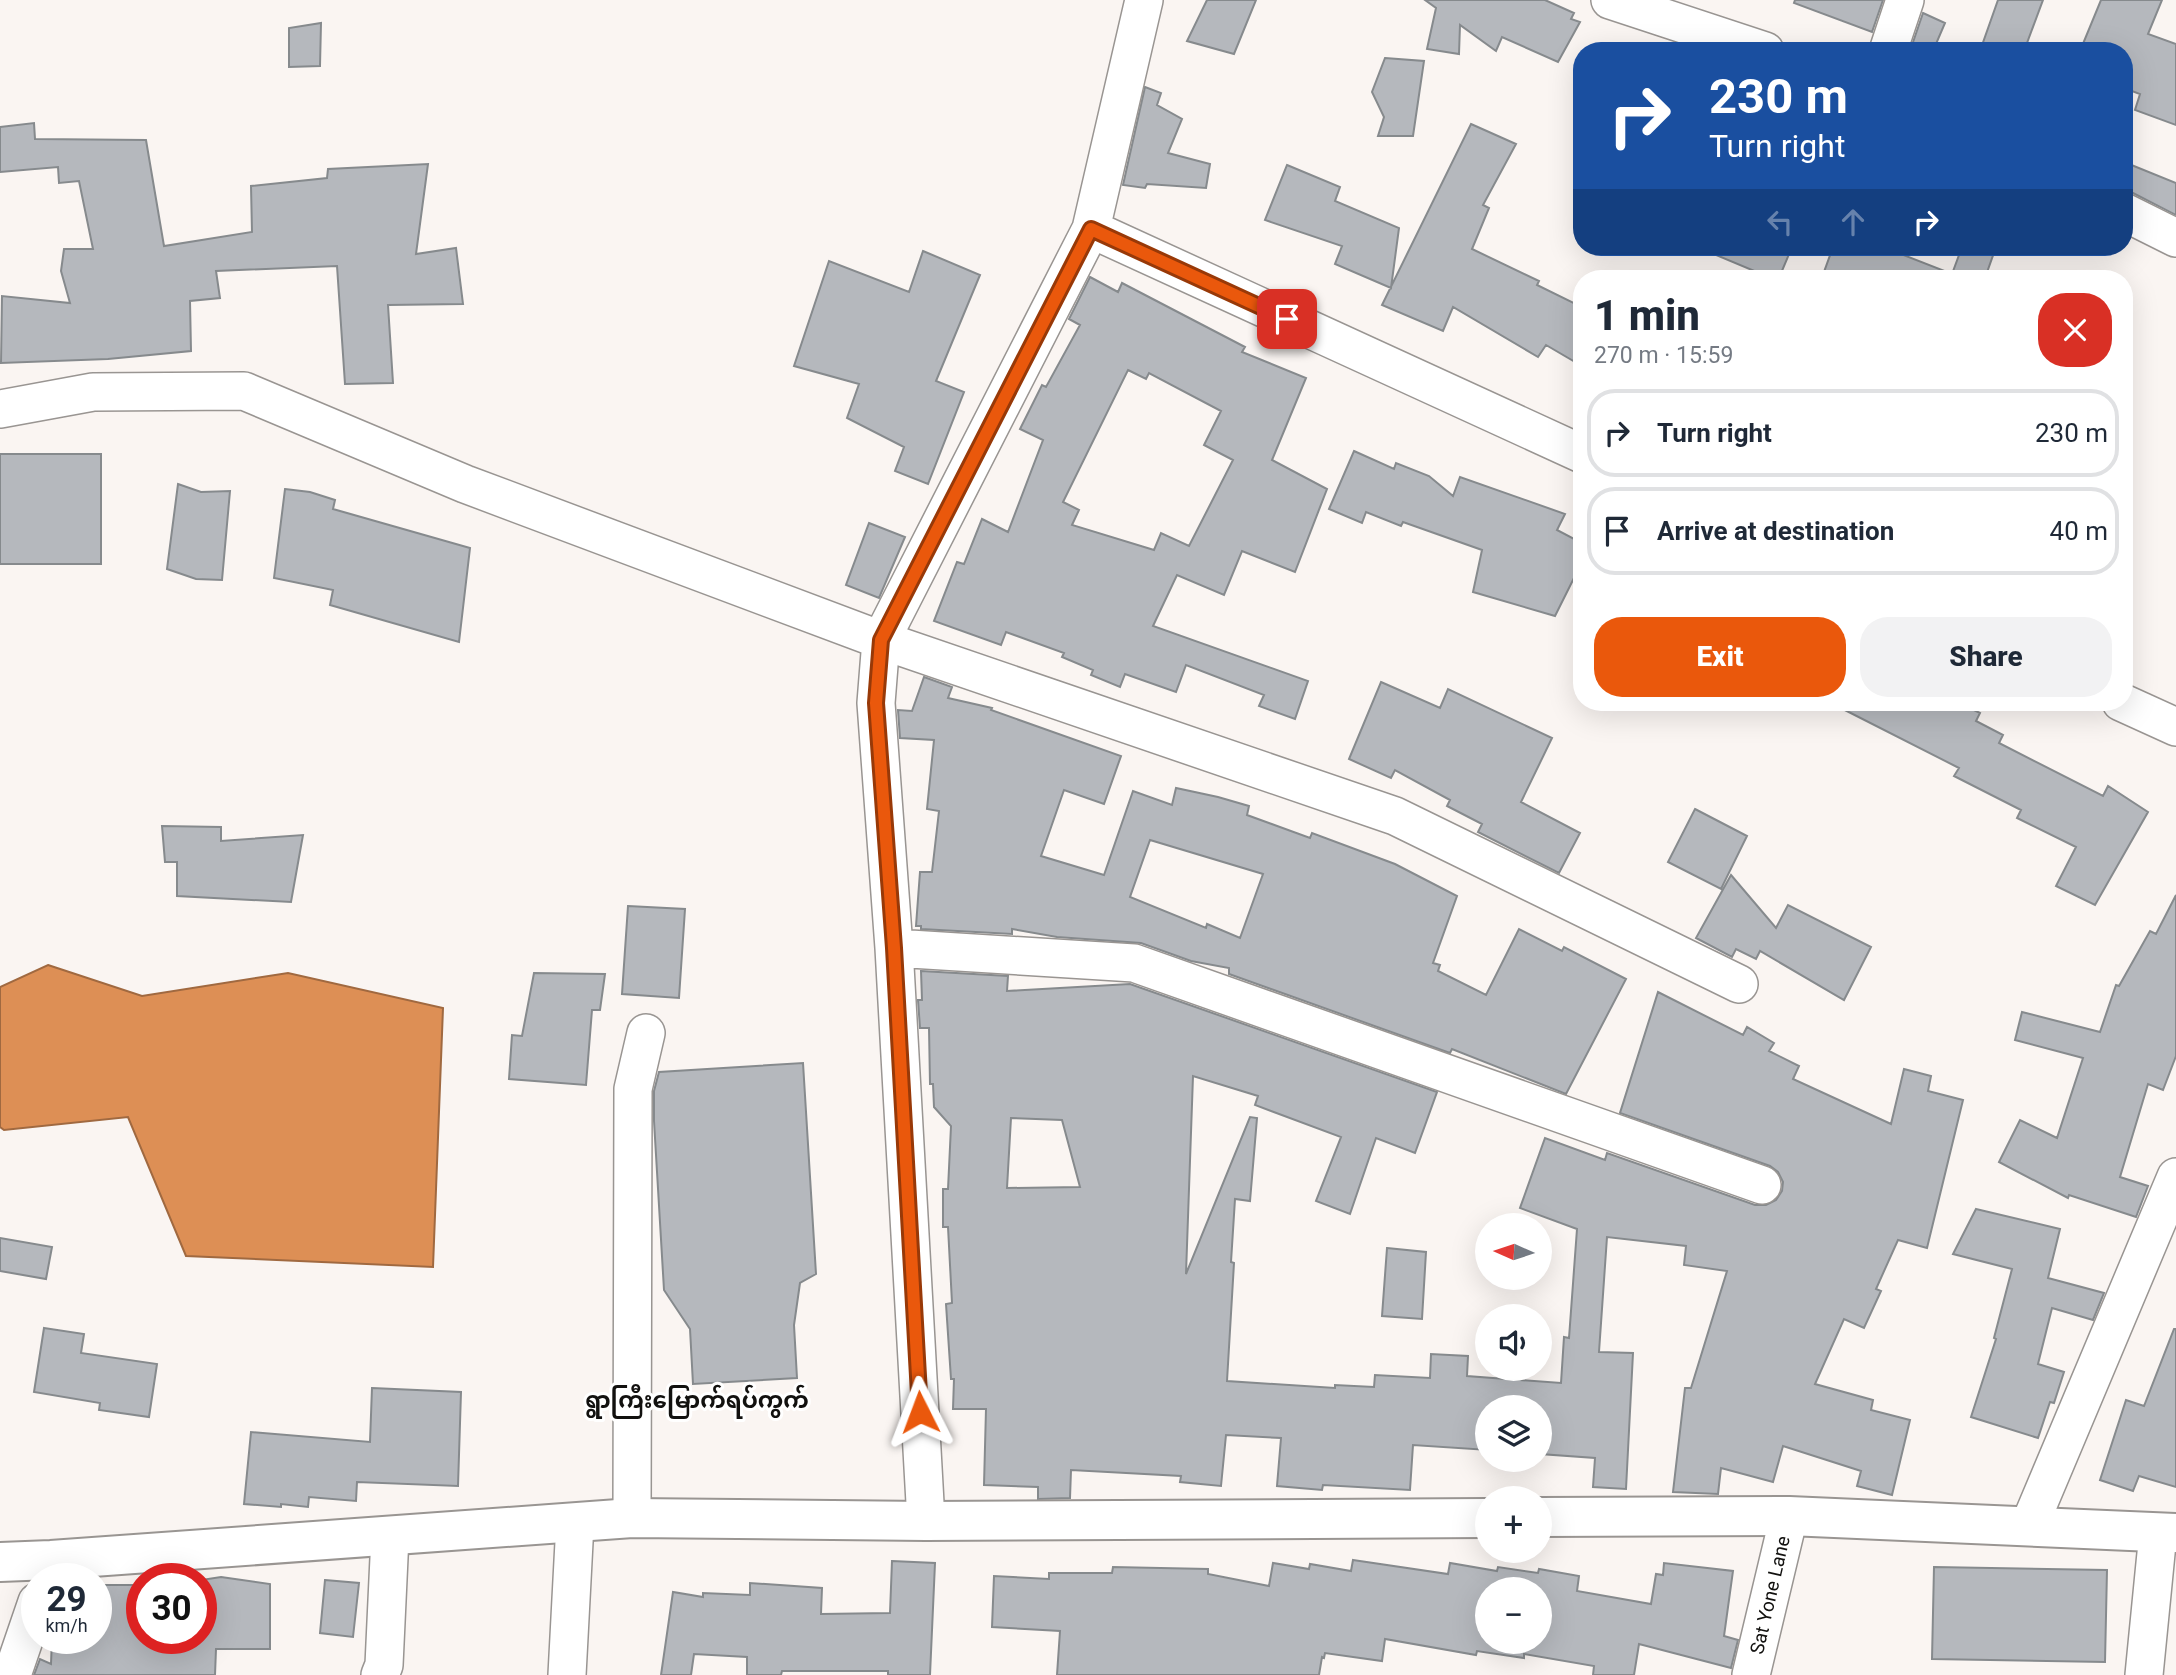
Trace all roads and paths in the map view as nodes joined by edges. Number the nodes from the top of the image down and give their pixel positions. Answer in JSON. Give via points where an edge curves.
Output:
{"nodes":[{"id":1,"x":1144,"y":0,"type":"edge"},
{"id":2,"x":1610,"y":0,"type":"edge"},
{"id":3,"x":1905,"y":0,"type":"edge"},
{"id":4,"x":1738,"y":42,"type":"edge"},
{"id":5,"x":1891,"y":42,"type":"edge"},
{"id":6,"x":2133,"y":216,"type":"edge"},
{"id":7,"x":1091,"y":229,"type":"junction"},
{"id":8,"x":2176,"y":238,"type":"edge"},
{"id":9,"x":0,"y":409,"type":"edge"},
{"id":10,"x":1573,"y":450,"type":"edge"},
{"id":11,"x":881,"y":640,"type":"junction"},
{"id":12,"x":2133,"y":708,"type":"edge"},
{"id":13,"x":2176,"y":727,"type":"edge"},
{"id":14,"x":894,"y":948,"type":"junction"},
{"id":15,"x":1739,"y":985,"type":"dead end"},
{"id":16,"x":646,"y":1033,"type":"dead end"},
{"id":17,"x":2176,"y":1177,"type":"edge"},
{"id":18,"x":1762,"y":1185,"type":"dead end"},
{"id":19,"x":1789,"y":1516,"type":"junction"},
{"id":20,"x":1552,"y":1517,"type":"edge"},
{"id":21,"x":632,"y":1518,"type":"junction"},
{"id":22,"x":1475,"y":1518,"type":"edge"},
{"id":23,"x":926,"y":1521,"type":"junction"},
{"id":24,"x":575,"y":1523,"type":"junction"},
{"id":25,"x":2029,"y":1526,"type":"junction"},
{"id":26,"x":2167,"y":1533,"type":"edge"},
{"id":27,"x":390,"y":1536,"type":"junction"},
{"id":28,"x":0,"y":1562,"type":"edge"},
{"id":29,"x":110,"y":1563,"type":"edge"},
{"id":30,"x":21,"y":1565,"type":"edge"},
{"id":31,"x":21,"y":1649,"type":"edge"},
{"id":32,"x":12,"y":1675,"type":"edge"},
{"id":33,"x":380,"y":1675,"type":"edge"},
{"id":34,"x":567,"y":1675,"type":"edge"},
{"id":35,"x":1751,"y":1675,"type":"edge"},
{"id":36,"x":2144,"y":1675,"type":"edge"}],
"edges":[{"from":1,"to":7,"type":"street"},
{"from":2,"to":4,"type":"street"},
{"from":3,"to":5,"type":"street"},
{"from":6,"to":8,"type":"street"},
{"from":7,"to":10,"type":"street"},
{"from":7,"to":11,"type":"street"},
{"from":9,"to":11,"type":"street","via":[[93,392],[244,391],[465,484]]},
{"from":11,"to":14,"type":"street","via":[[876,703]]},
{"from":11,"to":15,"type":"street","via":[[1395,816]]},
{"from":12,"to":13,"type":"street"},
{"from":14,"to":18,"type":"street","via":[[1134,963]]},
{"from":14,"to":23,"type":"street"},
{"from":16,"to":21,"type":"street","via":[[633,1089]]},
{"from":17,"to":25,"type":"street"},
{"from":19,"to":20,"type":"main road"},
{"from":19,"to":25,"type":"main road"},
{"from":19,"to":35,"type":"street","name":"Sat Yone Lane"},
{"from":21,"to":23,"type":"main road"},
{"from":21,"to":24,"type":"main road"},
{"from":22,"to":23,"type":"main road"},
{"from":24,"to":27,"type":"main road"},
{"from":24,"to":34,"type":"street"},
{"from":25,"to":26,"type":"main road"},
{"from":26,"to":36,"type":"street"},
{"from":27,"to":29,"type":"main road"},
{"from":27,"to":33,"type":"street"},
{"from":28,"to":30,"type":"main road"},
{"from":31,"to":32,"type":"street"}]}
